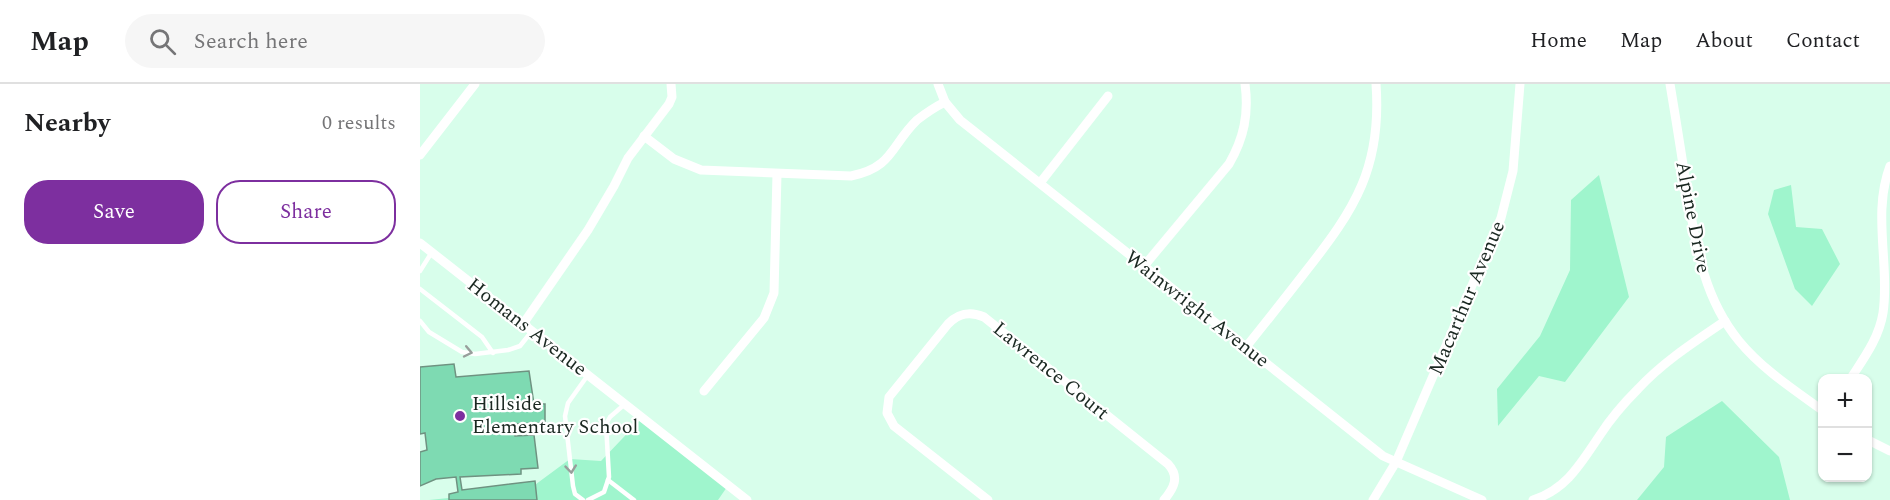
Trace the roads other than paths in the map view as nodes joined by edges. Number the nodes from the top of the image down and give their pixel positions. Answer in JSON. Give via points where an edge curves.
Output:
{"nodes":[{"id":1,"x":474,"y":84,"type":"edge"},
{"id":2,"x":671,"y":84,"type":"edge"},
{"id":3,"x":938,"y":84,"type":"edge"},
{"id":4,"x":1245,"y":84,"type":"edge"},
{"id":5,"x":1376,"y":84,"type":"edge"},
{"id":6,"x":1520,"y":84,"type":"edge"},
{"id":7,"x":1670,"y":84,"type":"edge"},
{"id":8,"x":1108,"y":96,"type":"dead end"},
{"id":9,"x":945,"y":102,"type":"junction"},
{"id":10,"x":644,"y":136,"type":"junction"},
{"id":11,"x":420,"y":155,"type":"edge"},
{"id":12,"x":1890,"y":166,"type":"edge"},
{"id":13,"x":777,"y":174,"type":"junction"},
{"id":14,"x":1040,"y":183,"type":"junction"},
{"id":15,"x":420,"y":243,"type":"edge"},
{"id":16,"x":432,"y":252,"type":"junction"},
{"id":17,"x":1144,"y":266,"type":"junction"},
{"id":18,"x":420,"y":271,"type":"edge"},
{"id":19,"x":420,"y":289,"type":"edge"},
{"id":20,"x":420,"y":321,"type":"edge"},
{"id":21,"x":1725,"y":321,"type":"junction"},
{"id":22,"x":523,"y":324,"type":"junction"},
{"id":23,"x":531,"y":331,"type":"junction"},
{"id":24,"x":1246,"y":347,"type":"junction"},
{"id":25,"x":493,"y":353,"type":"junction"},
{"id":26,"x":1854,"y":374,"type":"edge"},
{"id":27,"x":588,"y":375,"type":"junction"},
{"id":28,"x":704,"y":391,"type":"dead end"},
{"id":29,"x":625,"y":404,"type":"junction"},
{"id":30,"x":1818,"y":407,"type":"edge"},
{"id":31,"x":1872,"y":442,"type":"edge"},
{"id":32,"x":1890,"y":451,"type":"edge"},
{"id":33,"x":1396,"y":462,"type":"junction"},
{"id":34,"x":608,"y":480,"type":"junction"},
{"id":35,"x":631,"y":499,"type":"edge"},
{"id":36,"x":586,"y":500,"type":"edge"},
{"id":37,"x":747,"y":500,"type":"edge"},
{"id":38,"x":988,"y":500,"type":"edge"},
{"id":39,"x":1164,"y":500,"type":"edge"},
{"id":40,"x":1373,"y":500,"type":"edge"},
{"id":41,"x":1482,"y":500,"type":"edge"},
{"id":42,"x":1533,"y":500,"type":"edge"}],
"edges":[{"from":1,"to":11,"type":"street"},
{"from":2,"to":10,"type":"street","via":[[669,104]]},
{"from":3,"to":9,"type":"street","name":"Wainwright Avenue"},
{"from":4,"to":17,"type":"street","via":[[1246,118],[1229,164]]},
{"from":5,"to":24,"type":"street","via":[[1373,149],[1359,192],[1337,231]]},
{"from":6,"to":33,"type":"street","name":"Macarthur Avenue","via":[[1513,171],[1501,218]]},
{"from":7,"to":21,"type":"street","name":"Alpine Drive","via":[[1698,256]]},
{"from":8,"to":14,"type":"street"},
{"from":9,"to":13,"type":"street","via":[[917,120],[893,152],[874,169],[851,176]]},
{"from":9,"to":14,"type":"street","name":"Wainwright Avenue","via":[[960,120]]},
{"from":10,"to":13,"type":"street","via":[[674,159],[701,170]]},
{"from":10,"to":22,"type":"street","via":[[571,257]]},
{"from":12,"to":26,"type":"street","via":[[1883,206],[1883,314],[1871,347]]},
{"from":13,"to":28,"type":"street","via":[[770,306]]},
{"from":14,"to":17,"type":"street","name":"Wainwright Avenue"},
{"from":15,"to":16,"type":"street","name":"Homans Avenue"},
{"from":16,"to":18,"type":"lane"},
{"from":16,"to":22,"type":"street","name":"Homans Avenue"},
{"from":17,"to":24,"type":"street","name":"Wainwright Avenue"},
{"from":19,"to":25,"type":"lane","via":[[482,337]]},
{"from":20,"to":25,"type":"lane","one_way":true,"via":[[429,332],[462,352]]},
{"from":21,"to":30,"type":"street","name":"Alpine Drive","via":[[1770,373]]},
{"from":21,"to":42,"type":"street","via":[[1677,354],[1639,387],[1572,475],[1548,494]]},
{"from":22,"to":23,"type":"street","name":"Homans Avenue"},
{"from":23,"to":25,"type":"lane","via":[[520,346]]},
{"from":23,"to":27,"type":"street","name":"Homans Avenue"},
{"from":24,"to":33,"type":"street","name":"Wainwright Avenue","via":[[1383,456]]},
{"from":27,"to":29,"type":"street","name":"Homans Avenue"},
{"from":27,"to":36,"type":"lane","one_way":true,"via":[[568,403],[566,416],[573,486],[575,494]]},
{"from":29,"to":34,"type":"lane","via":[[606,424]]},
{"from":29,"to":37,"type":"street","name":"Homans Avenue"},
{"from":31,"to":32,"type":"street"},
{"from":33,"to":40,"type":"street","name":"Macarthur Avenue"},
{"from":33,"to":41,"type":"street","name":"Wainwright Avenue"},
{"from":34,"to":35,"type":"lane"},
{"from":34,"to":36,"type":"lane","via":[[604,492]]},
{"from":38,"to":39,"type":"street","name":"Lawrence Court","via":[[894,426],[887,413],[889,397],[948,324],[969,313],[984,317],[1168,464],[1175,481]]}]}
